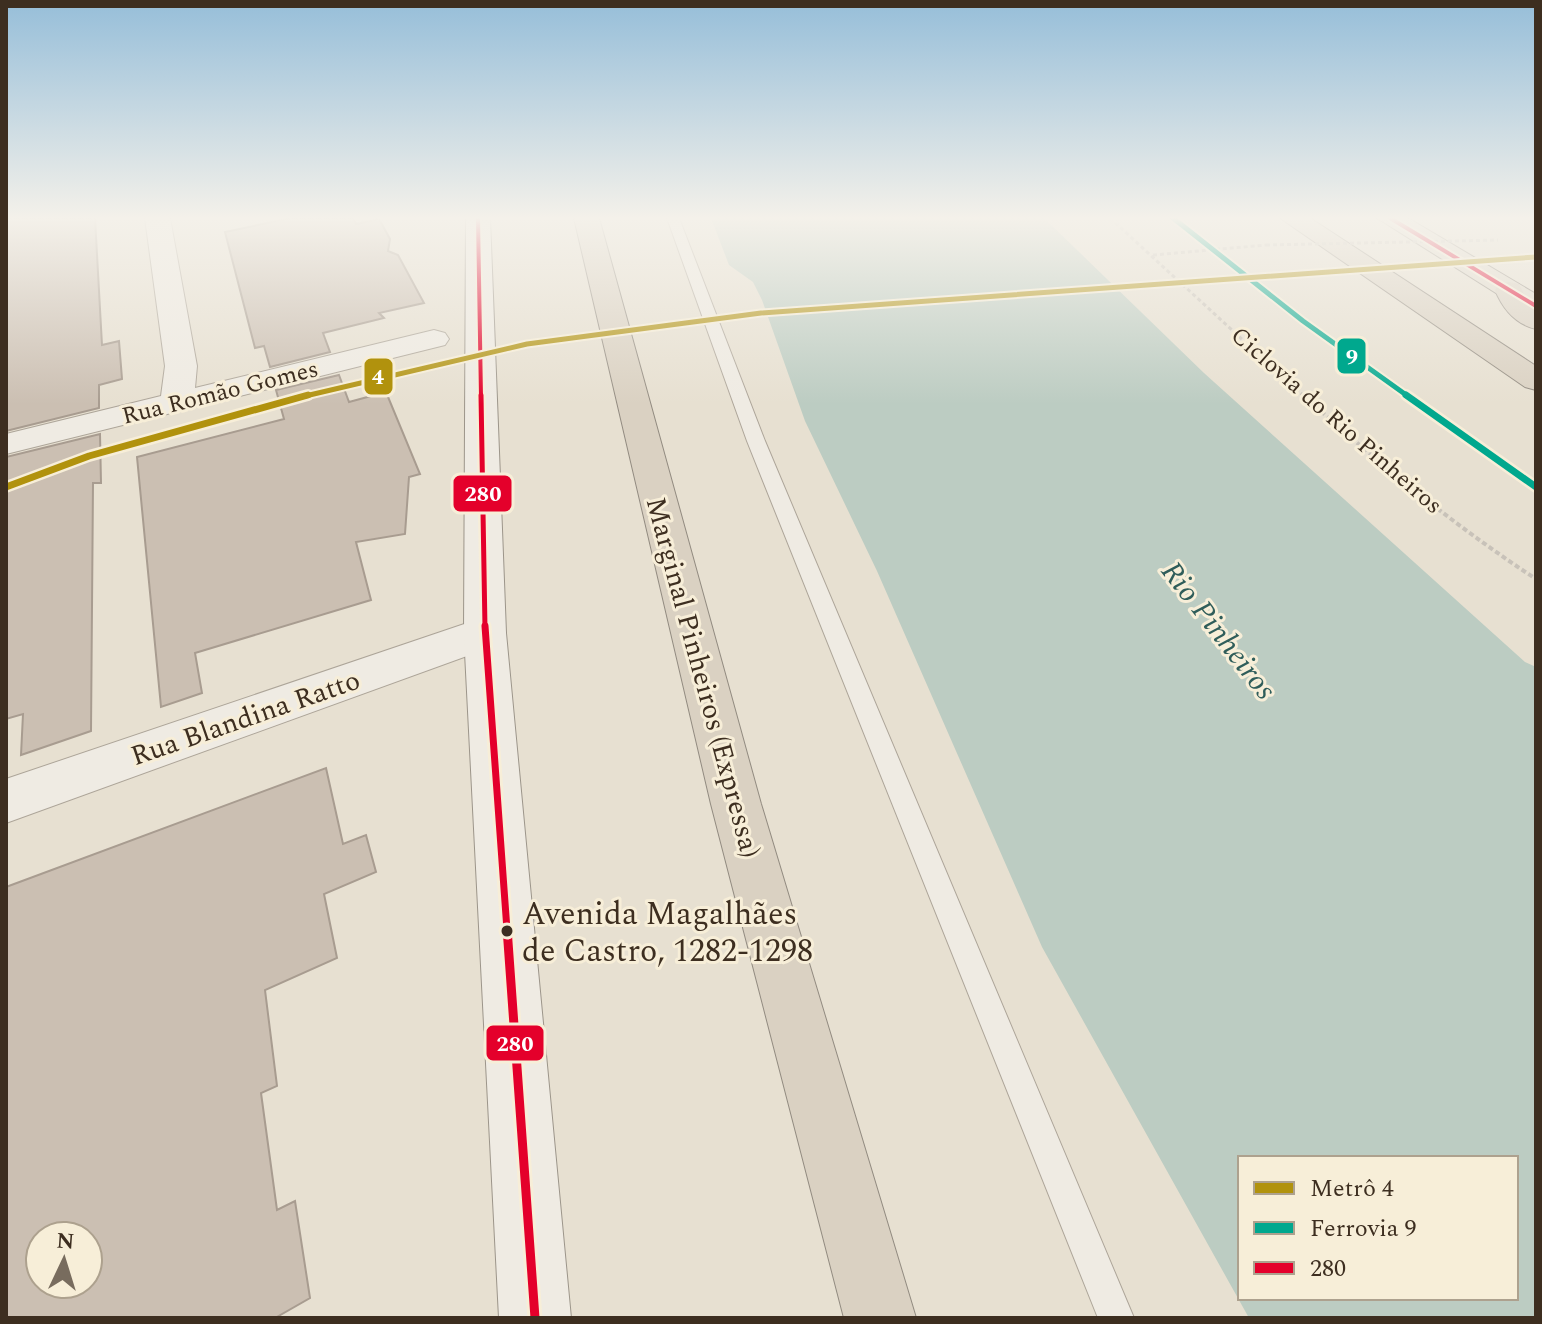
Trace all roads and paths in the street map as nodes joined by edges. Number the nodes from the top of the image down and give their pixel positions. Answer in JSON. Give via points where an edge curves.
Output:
{"nodes":[{"id":1,"x":167,"y":280,"type":"edge"},
{"id":2,"x":479,"y":280,"type":"edge"},
{"id":3,"x":602,"y":280,"type":"edge"},
{"id":4,"x":696,"y":280,"type":"edge"},
{"id":5,"x":1179,"y":280,"type":"edge"},
{"id":6,"x":1385,"y":280,"type":"edge"},
{"id":7,"x":1492,"y":280,"type":"edge"},
{"id":8,"x":1509,"y":290,"type":"junction"},
{"id":9,"x":1536,"y":306,"type":"edge"},
{"id":10,"x":1536,"y":320,"type":"edge"},
{"id":11,"x":434,"y":339,"type":"dead end"},
{"id":12,"x":1536,"y":380,"type":"edge"},
{"id":13,"x":177,"y":403,"type":"junction"},
{"id":14,"x":6,"y":444,"type":"edge"},
{"id":15,"x":1536,"y":579,"type":"edge"},
{"id":16,"x":485,"y":633,"type":"junction"},
{"id":17,"x":6,"y":801,"type":"edge"},
{"id":18,"x":535,"y":1318,"type":"edge"},
{"id":19,"x":880,"y":1318,"type":"edge"},
{"id":20,"x":1116,"y":1318,"type":"edge"}],
"edges":[{"from":1,"to":13,"type":"street","via":[[181,366]]},
{"from":2,"to":16,"type":"street"},
{"from":3,"to":19,"type":"highway","name":"Marginal Pinheiros (Expressa)","via":[[736,804]]},
{"from":4,"to":20,"type":"lane","via":[[756,441]]},
{"from":5,"to":15,"type":"path","name":"Ciclovia do Rio Pinheiros","via":[[1391,475]]},
{"from":6,"to":12,"type":"highway"},
{"from":7,"to":8,"type":"highway"},
{"from":8,"to":9,"type":"highway"},
{"from":8,"to":10,"type":"highway","via":[[1515,304]]},
{"from":11,"to":13,"type":"street","name":"Rua Romão Gomes"},
{"from":13,"to":14,"type":"street","name":"Rua Romão Gomes"},
{"from":16,"to":17,"type":"street","name":"Rua Blandina Ratto"},
{"from":16,"to":18,"type":"street"}]}
